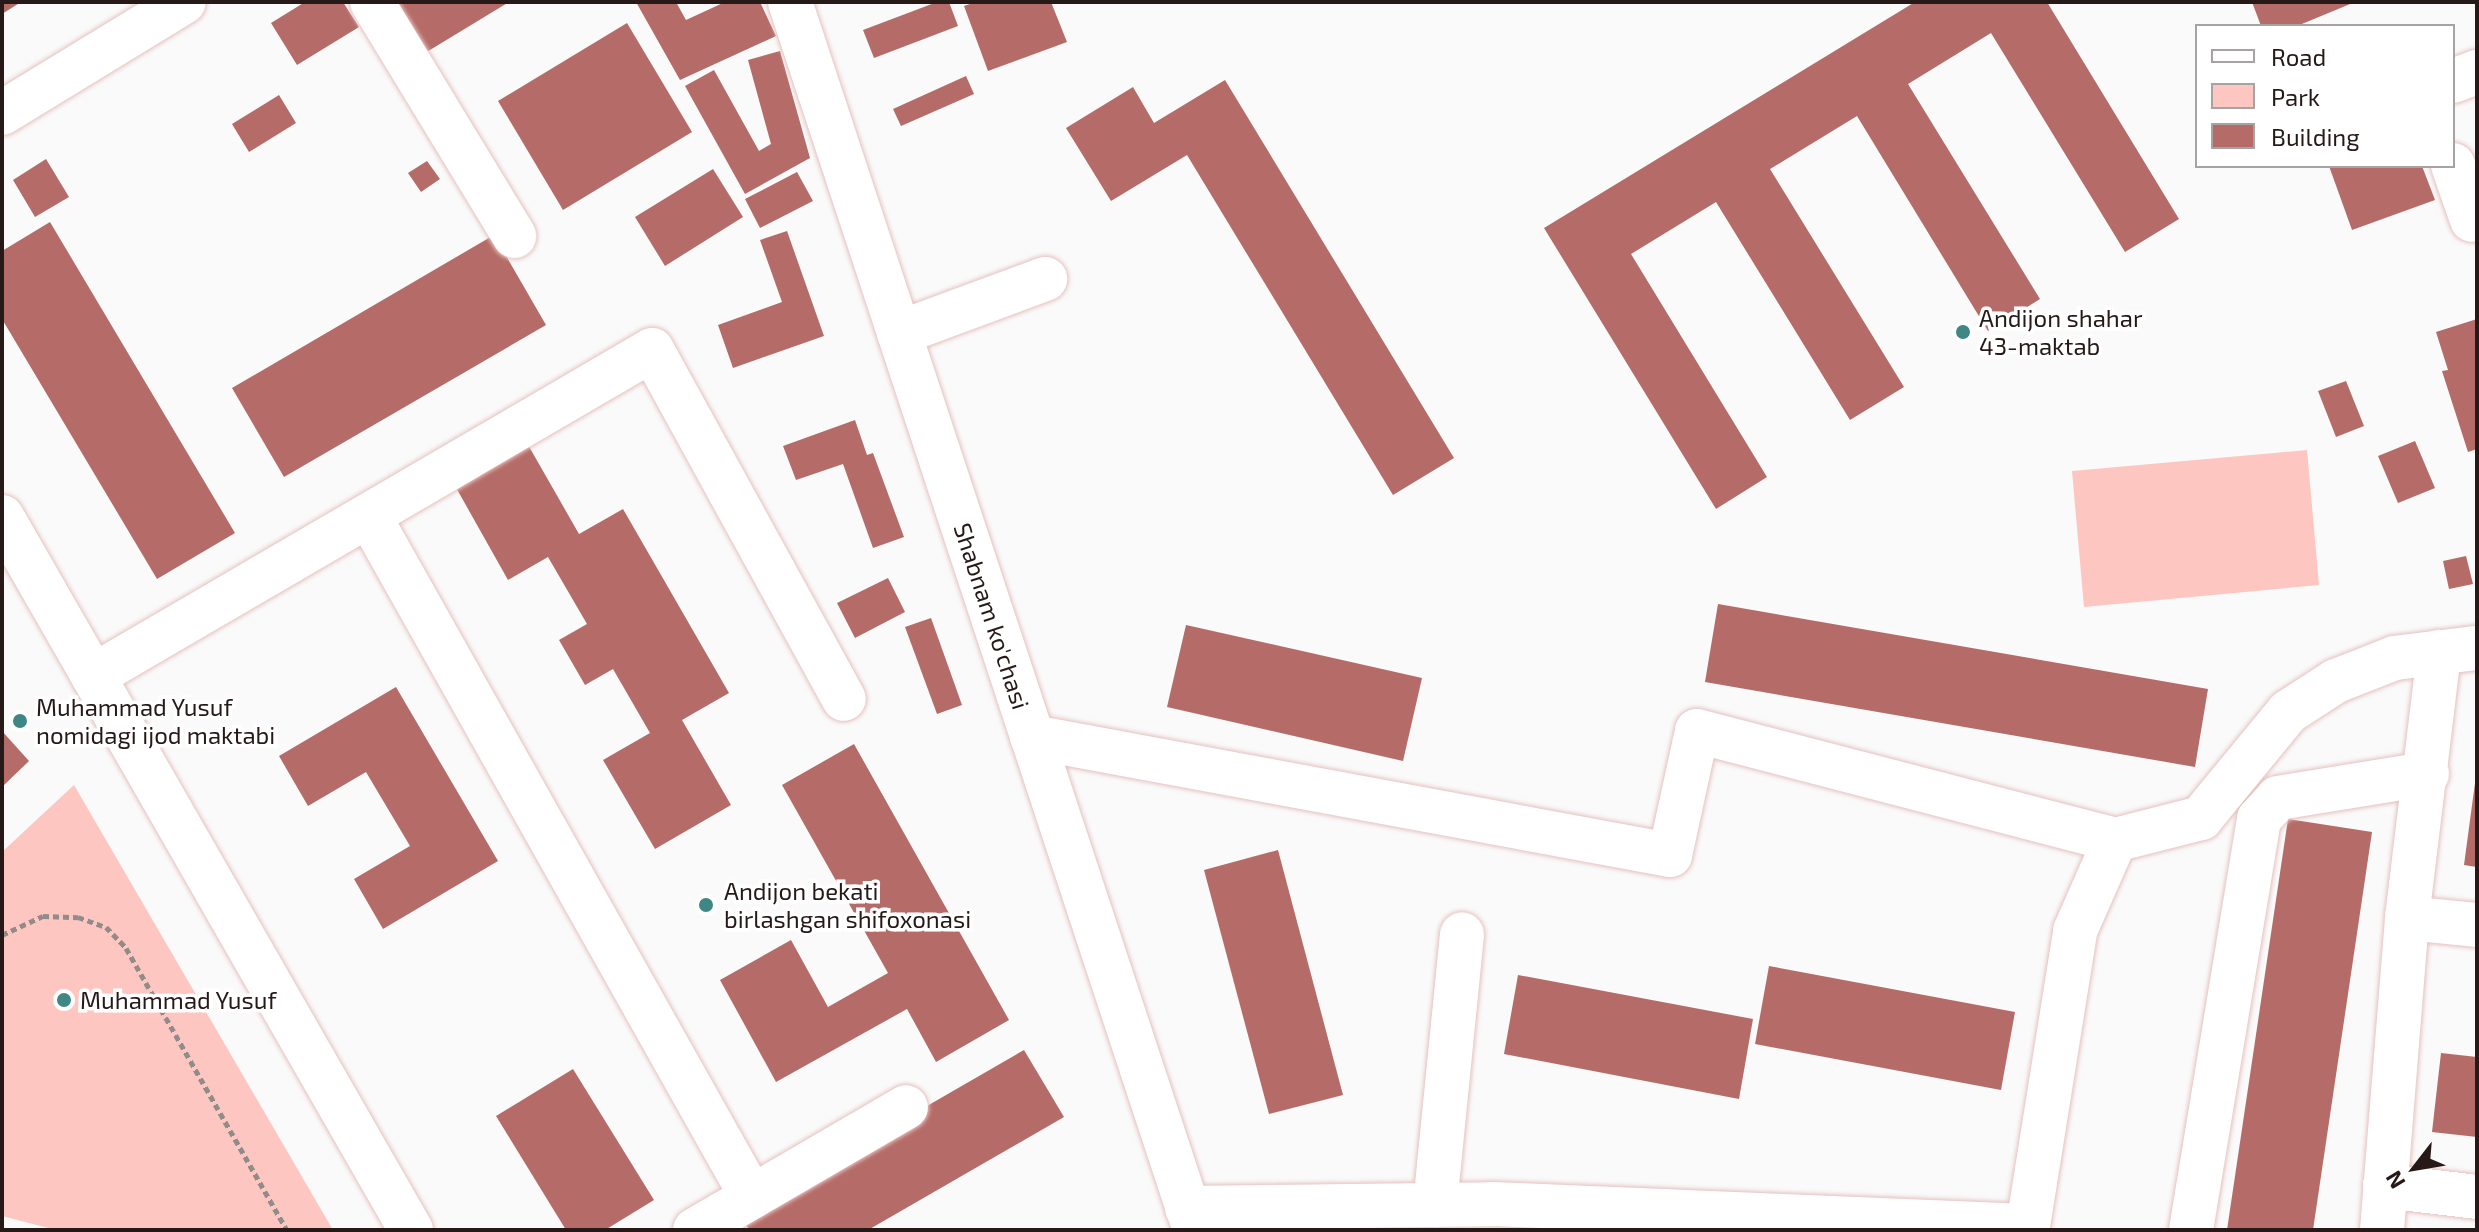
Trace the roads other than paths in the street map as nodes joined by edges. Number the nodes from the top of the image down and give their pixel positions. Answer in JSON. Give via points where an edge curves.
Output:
{"nodes":[{"id":1,"x":184,"y":2,"type":"edge"},
{"id":2,"x":372,"y":2,"type":"edge"},
{"id":3,"x":790,"y":2,"type":"edge"},
{"id":4,"x":2477,"y":72,"type":"edge"},
{"id":5,"x":2455,"y":80,"type":"edge"},
{"id":6,"x":2,"y":113,"type":"edge"},
{"id":7,"x":2454,"y":168,"type":"edge"},
{"id":8,"x":2472,"y":220,"type":"dead end"},
{"id":9,"x":514,"y":236,"type":"dead end"},
{"id":10,"x":1045,"y":279,"type":"dead end"},
{"id":11,"x":899,"y":333,"type":"junction"},
{"id":12,"x":369,"y":516,"type":"junction"},
{"id":13,"x":2,"y":517,"type":"edge"},
{"id":14,"x":2458,"y":650,"type":"edge"},
{"id":15,"x":93,"y":676,"type":"junction"},
{"id":16,"x":844,"y":699,"type":"dead end"},
{"id":17,"x":1032,"y":737,"type":"junction"},
{"id":18,"x":2427,"y":774,"type":"junction"},
{"id":19,"x":2115,"y":840,"type":"junction"},
{"id":20,"x":2407,"y":918,"type":"junction"},
{"id":21,"x":2477,"y":925,"type":"edge"},
{"id":22,"x":1462,"y":934,"type":"dead end"},
{"id":23,"x":906,"y":1107,"type":"dead end"},
{"id":24,"x":2385,"y":1186,"type":"junction"},
{"id":25,"x":752,"y":1197,"type":"junction"},
{"id":26,"x":2477,"y":1197,"type":"edge"},
{"id":27,"x":1435,"y":1205,"type":"junction"},
{"id":28,"x":1191,"y":1219,"type":"edge"},
{"id":29,"x":411,"y":1230,"type":"edge"},
{"id":30,"x":695,"y":1230,"type":"edge"},
{"id":31,"x":2191,"y":1230,"type":"edge"},
{"id":32,"x":2382,"y":1230,"type":"edge"}],
"edges":[{"from":1,"to":6,"type":"street"},
{"from":2,"to":9,"type":"street"},
{"from":3,"to":11,"type":"street","name":"Shabnam ko'chasi"},
{"from":4,"to":5,"type":"street"},
{"from":7,"to":8,"type":"street"},
{"from":10,"to":11,"type":"street"},
{"from":11,"to":17,"type":"street","name":"Shabnam ko'chasi"},
{"from":12,"to":15,"type":"street"},
{"from":12,"to":16,"type":"street","via":[[652,350]]},
{"from":12,"to":25,"type":"street"},
{"from":13,"to":15,"type":"street"},
{"from":14,"to":18,"type":"street"},
{"from":14,"to":19,"type":"street","via":[[2395,658],[2336,681],[2288,712],[2201,818]]},
{"from":15,"to":29,"type":"street"},
{"from":17,"to":19,"type":"street","via":[[1670,855],[1697,731]]},
{"from":17,"to":28,"type":"street","name":"Shabnam ko'chasi"},
{"from":18,"to":20,"type":"street"},
{"from":18,"to":31,"type":"street","via":[[2278,798],[2259,819]]},
{"from":19,"to":27,"type":"street","via":[[2075,931],[2028,1226]]},
{"from":20,"to":21,"type":"street"},
{"from":20,"to":24,"type":"street"},
{"from":22,"to":27,"type":"street"},
{"from":23,"to":25,"type":"street"},
{"from":24,"to":26,"type":"street"},
{"from":24,"to":32,"type":"street"},
{"from":25,"to":30,"type":"street"},
{"from":27,"to":28,"type":"street"}]}
